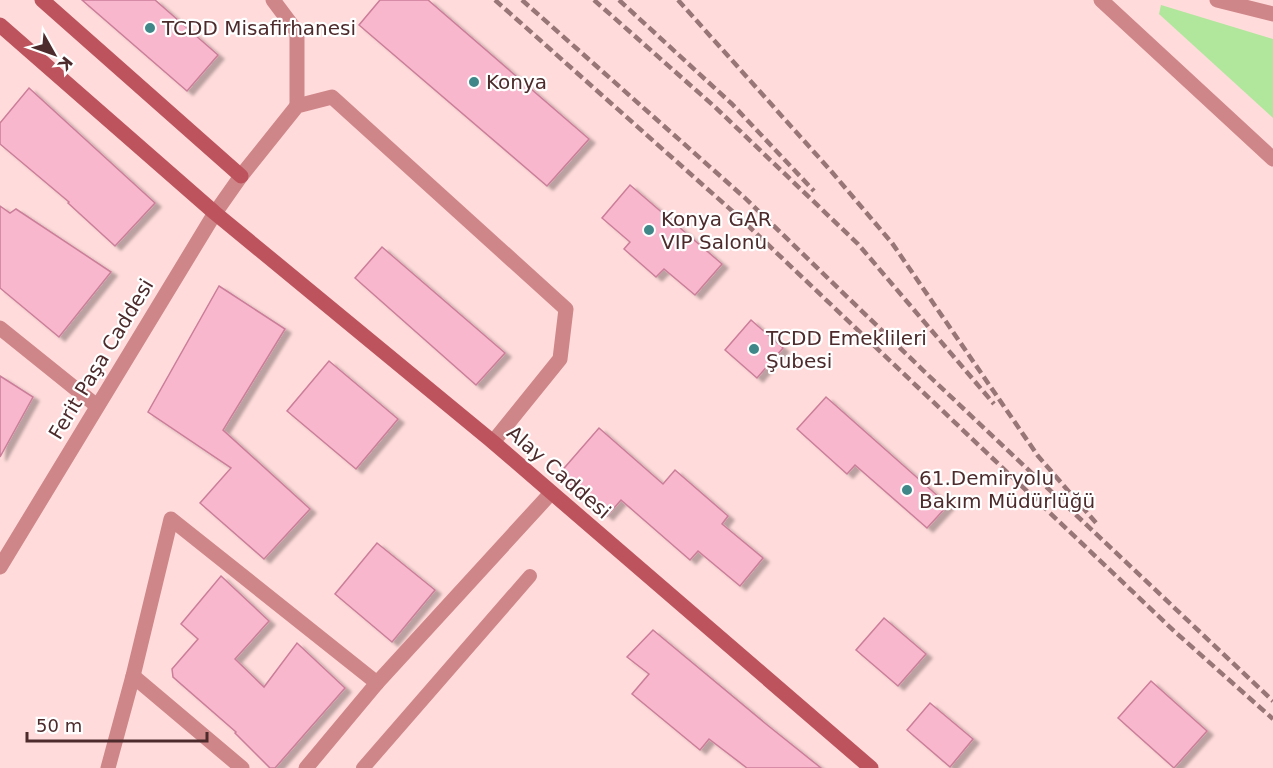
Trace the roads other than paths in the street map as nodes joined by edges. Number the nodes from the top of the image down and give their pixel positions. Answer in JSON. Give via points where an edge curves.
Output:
{"nodes":[{"id":1,"x":42,"y":0,"type":"edge"},
{"id":2,"x":273,"y":0,"type":"edge"},
{"id":3,"x":1101,"y":0,"type":"edge"},
{"id":4,"x":1217,"y":0,"type":"edge"},
{"id":5,"x":1273,"y":14,"type":"edge"},
{"id":6,"x":0,"y":24,"type":"edge"},
{"id":7,"x":297,"y":106,"type":"junction"},
{"id":8,"x":1273,"y":159,"type":"edge"},
{"id":9,"x":241,"y":176,"type":"junction"},
{"id":10,"x":215,"y":213,"type":"junction"},
{"id":11,"x":0,"y":328,"type":"edge"},
{"id":12,"x":97,"y":406,"type":"junction"},
{"id":13,"x":493,"y":442,"type":"junction"},
{"id":14,"x":551,"y":493,"type":"junction"},
{"id":15,"x":0,"y":567,"type":"edge"},
{"id":16,"x":530,"y":576,"type":"dead end"},
{"id":17,"x":133,"y":676,"type":"junction"},
{"id":18,"x":377,"y":683,"type":"junction"},
{"id":19,"x":108,"y":768,"type":"edge"},
{"id":20,"x":242,"y":768,"type":"edge"},
{"id":21,"x":306,"y":768,"type":"edge"},
{"id":22,"x":363,"y":768,"type":"edge"},
{"id":23,"x":871,"y":768,"type":"edge"}],
"edges":[{"from":1,"to":9,"type":"main road"},
{"from":2,"to":7,"type":"street","via":[[297,32]]},
{"from":3,"to":8,"type":"street"},
{"from":4,"to":5,"type":"street"},
{"from":6,"to":10,"type":"main road","name":"Alay Caddesi"},
{"from":7,"to":9,"type":"street","name":"Ferit Paşa Caddesi"},
{"from":7,"to":13,"type":"street","via":[[333,98],[566,309],[560,359]]},
{"from":9,"to":10,"type":"street","name":"Ferit Paşa Caddesi"},
{"from":10,"to":12,"type":"street","name":"Ferit Paşa Caddesi"},
{"from":10,"to":13,"type":"main road","name":"Alay Caddesi"},
{"from":11,"to":12,"type":"street"},
{"from":12,"to":15,"type":"street","name":"Ferit Paşa Caddesi"},
{"from":13,"to":14,"type":"main road","name":"Alay Caddesi"},
{"from":14,"to":18,"type":"street"},
{"from":14,"to":23,"type":"main road","name":"Alay Caddesi"},
{"from":16,"to":22,"type":"lane"},
{"from":17,"to":18,"type":"street","via":[[171,519]]},
{"from":17,"to":19,"type":"street"},
{"from":17,"to":20,"type":"street"},
{"from":18,"to":21,"type":"street"}]}
